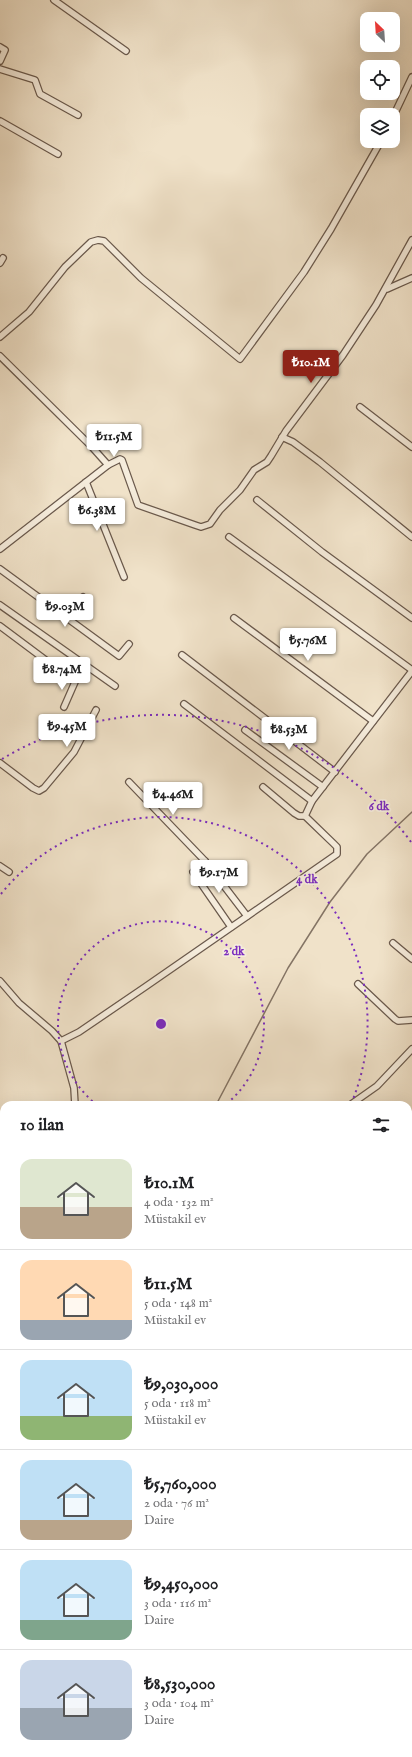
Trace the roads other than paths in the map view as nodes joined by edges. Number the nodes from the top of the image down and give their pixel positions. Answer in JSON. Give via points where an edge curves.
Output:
{"nodes":[{"id":1,"x":54,"y":0,"type":"edge"},
{"id":2,"x":0,"y":47,"type":"edge"},
{"id":3,"x":126,"y":51,"type":"dead end"},
{"id":4,"x":0,"y":61,"type":"edge"},
{"id":5,"x":0,"y":69,"type":"edge"},
{"id":6,"x":412,"y":77,"type":"edge"},
{"id":7,"x":397,"y":108,"type":"edge"},
{"id":8,"x":78,"y":115,"type":"dead end"},
{"id":9,"x":0,"y":121,"type":"edge"},
{"id":10,"x":377,"y":148,"type":"edge"},
{"id":11,"x":58,"y":154,"type":"dead end"},
{"id":12,"x":412,"y":240,"type":"edge"},
{"id":13,"x":412,"y":278,"type":"edge"},
{"id":14,"x":386,"y":289,"type":"junction"},
{"id":15,"x":0,"y":337,"type":"edge"},
{"id":16,"x":0,"y":356,"type":"edge"},
{"id":17,"x":360,"y":406,"type":"dead end"},
{"id":18,"x":282,"y":437,"type":"junction"},
{"id":19,"x":412,"y":447,"type":"edge"},
{"id":20,"x":108,"y":465,"type":"junction"},
{"id":21,"x":86,"y":482,"type":"junction"},
{"id":22,"x":258,"y":500,"type":"dead end"},
{"id":23,"x":229,"y":537,"type":"dead end"},
{"id":24,"x":412,"y":537,"type":"edge"},
{"id":25,"x":0,"y":549,"type":"edge"},
{"id":26,"x":0,"y":569,"type":"edge"},
{"id":27,"x":124,"y":577,"type":"dead end"},
{"id":28,"x":83,"y":597,"type":"dead end"},
{"id":29,"x":0,"y":605,"type":"edge"},
{"id":30,"x":65,"y":617,"type":"junction"},
{"id":31,"x":234,"y":618,"type":"dead end"},
{"id":32,"x":412,"y":618,"type":"edge"},
{"id":33,"x":0,"y":626,"type":"edge"},
{"id":34,"x":129,"y":644,"type":"dead end"},
{"id":35,"x":182,"y":655,"type":"dead end"},
{"id":36,"x":411,"y":673,"type":"edge"},
{"id":37,"x":115,"y":686,"type":"dead end"},
{"id":38,"x":184,"y":704,"type":"dead end"},
{"id":39,"x":64,"y":707,"type":"dead end"},
{"id":40,"x":96,"y":710,"type":"dead end"},
{"id":41,"x":372,"y":721,"type":"junction"},
{"id":42,"x":245,"y":730,"type":"dead end"},
{"id":43,"x":0,"y":763,"type":"edge"},
{"id":44,"x":334,"y":772,"type":"junction"},
{"id":45,"x":129,"y":782,"type":"dead end"},
{"id":46,"x":263,"y":787,"type":"dead end"},
{"id":47,"x":323,"y":787,"type":"junction"},
{"id":48,"x":312,"y":801,"type":"junction"},
{"id":49,"x":305,"y":816,"type":"junction"},
{"id":50,"x":205,"y":861,"type":"junction"},
{"id":51,"x":0,"y":866,"type":"edge"},
{"id":52,"x":9,"y":872,"type":"dead end"},
{"id":53,"x":247,"y":916,"type":"junction"},
{"id":54,"x":232,"y":927,"type":"junction"},
{"id":55,"x":393,"y":943,"type":"dead end"},
{"id":56,"x":412,"y":959,"type":"edge"},
{"id":57,"x":0,"y":981,"type":"edge"},
{"id":58,"x":358,"y":984,"type":"dead end"},
{"id":59,"x":412,"y":1020,"type":"edge"},
{"id":60,"x":61,"y":1041,"type":"junction"},
{"id":61,"x":412,"y":1049,"type":"edge"},
{"id":62,"x":75,"y":1101,"type":"edge"},
{"id":63,"x":356,"y":1101,"type":"edge"}],
"edges":[{"from":1,"to":3,"type":"street"},
{"from":2,"to":4,"type":"street","via":[[5,50]]},
{"from":5,"to":8,"type":"street","via":[[35,80],[40,94]]},
{"from":6,"to":7,"type":"street"},
{"from":9,"to":11,"type":"street"},
{"from":10,"to":15,"type":"street","via":[[304,272],[240,359],[141,278],[104,241],[98,240],[91,242],[65,267],[29,312]]},
{"from":12,"to":14,"type":"street"},
{"from":13,"to":14,"type":"street"},
{"from":14,"to":18,"type":"street","via":[[343,355]]},
{"from":16,"to":20,"type":"street","via":[[92,446]]},
{"from":17,"to":19,"type":"street"},
{"from":18,"to":20,"type":"street","via":[[267,462],[254,470],[240,490],[207,526],[195,525],[138,504],[122,460]]},
{"from":18,"to":24,"type":"street","via":[[320,462]]},
{"from":20,"to":21,"type":"street"},
{"from":21,"to":25,"type":"street"},
{"from":21,"to":27,"type":"street"},
{"from":22,"to":32,"type":"street","via":[[322,552]]},
{"from":23,"to":36,"type":"street"},
{"from":26,"to":30,"type":"street"},
{"from":28,"to":30,"type":"street"},
{"from":29,"to":37,"type":"street"},
{"from":30,"to":34,"type":"street","via":[[119,656]]},
{"from":31,"to":41,"type":"street"},
{"from":33,"to":39,"type":"street","via":[[75,682]]},
{"from":35,"to":44,"type":"street"},
{"from":36,"to":41,"type":"street"},
{"from":38,"to":48,"type":"street"},
{"from":40,"to":43,"type":"street","via":[[74,752],[39,791]]},
{"from":41,"to":44,"type":"street"},
{"from":42,"to":47,"type":"street"},
{"from":44,"to":47,"type":"street"},
{"from":45,"to":50,"type":"street"},
{"from":46,"to":49,"type":"street","via":[[294,813]]},
{"from":47,"to":48,"type":"street"},
{"from":48,"to":49,"type":"street"},
{"from":49,"to":53,"type":"street","via":[[333,842],[337,847],[337,854]]},
{"from":50,"to":53,"type":"street"},
{"from":50,"to":54,"type":"street","via":[[193,872]]},
{"from":51,"to":52,"type":"street"},
{"from":53,"to":54,"type":"street"},
{"from":54,"to":60,"type":"street"},
{"from":55,"to":56,"type":"street"},
{"from":57,"to":60,"type":"street","via":[[19,1003]]},
{"from":58,"to":59,"type":"street","via":[[394,1019]]},
{"from":60,"to":62,"type":"street","via":[[74,1088]]},
{"from":61,"to":63,"type":"street","via":[[377,1086]]}]}
